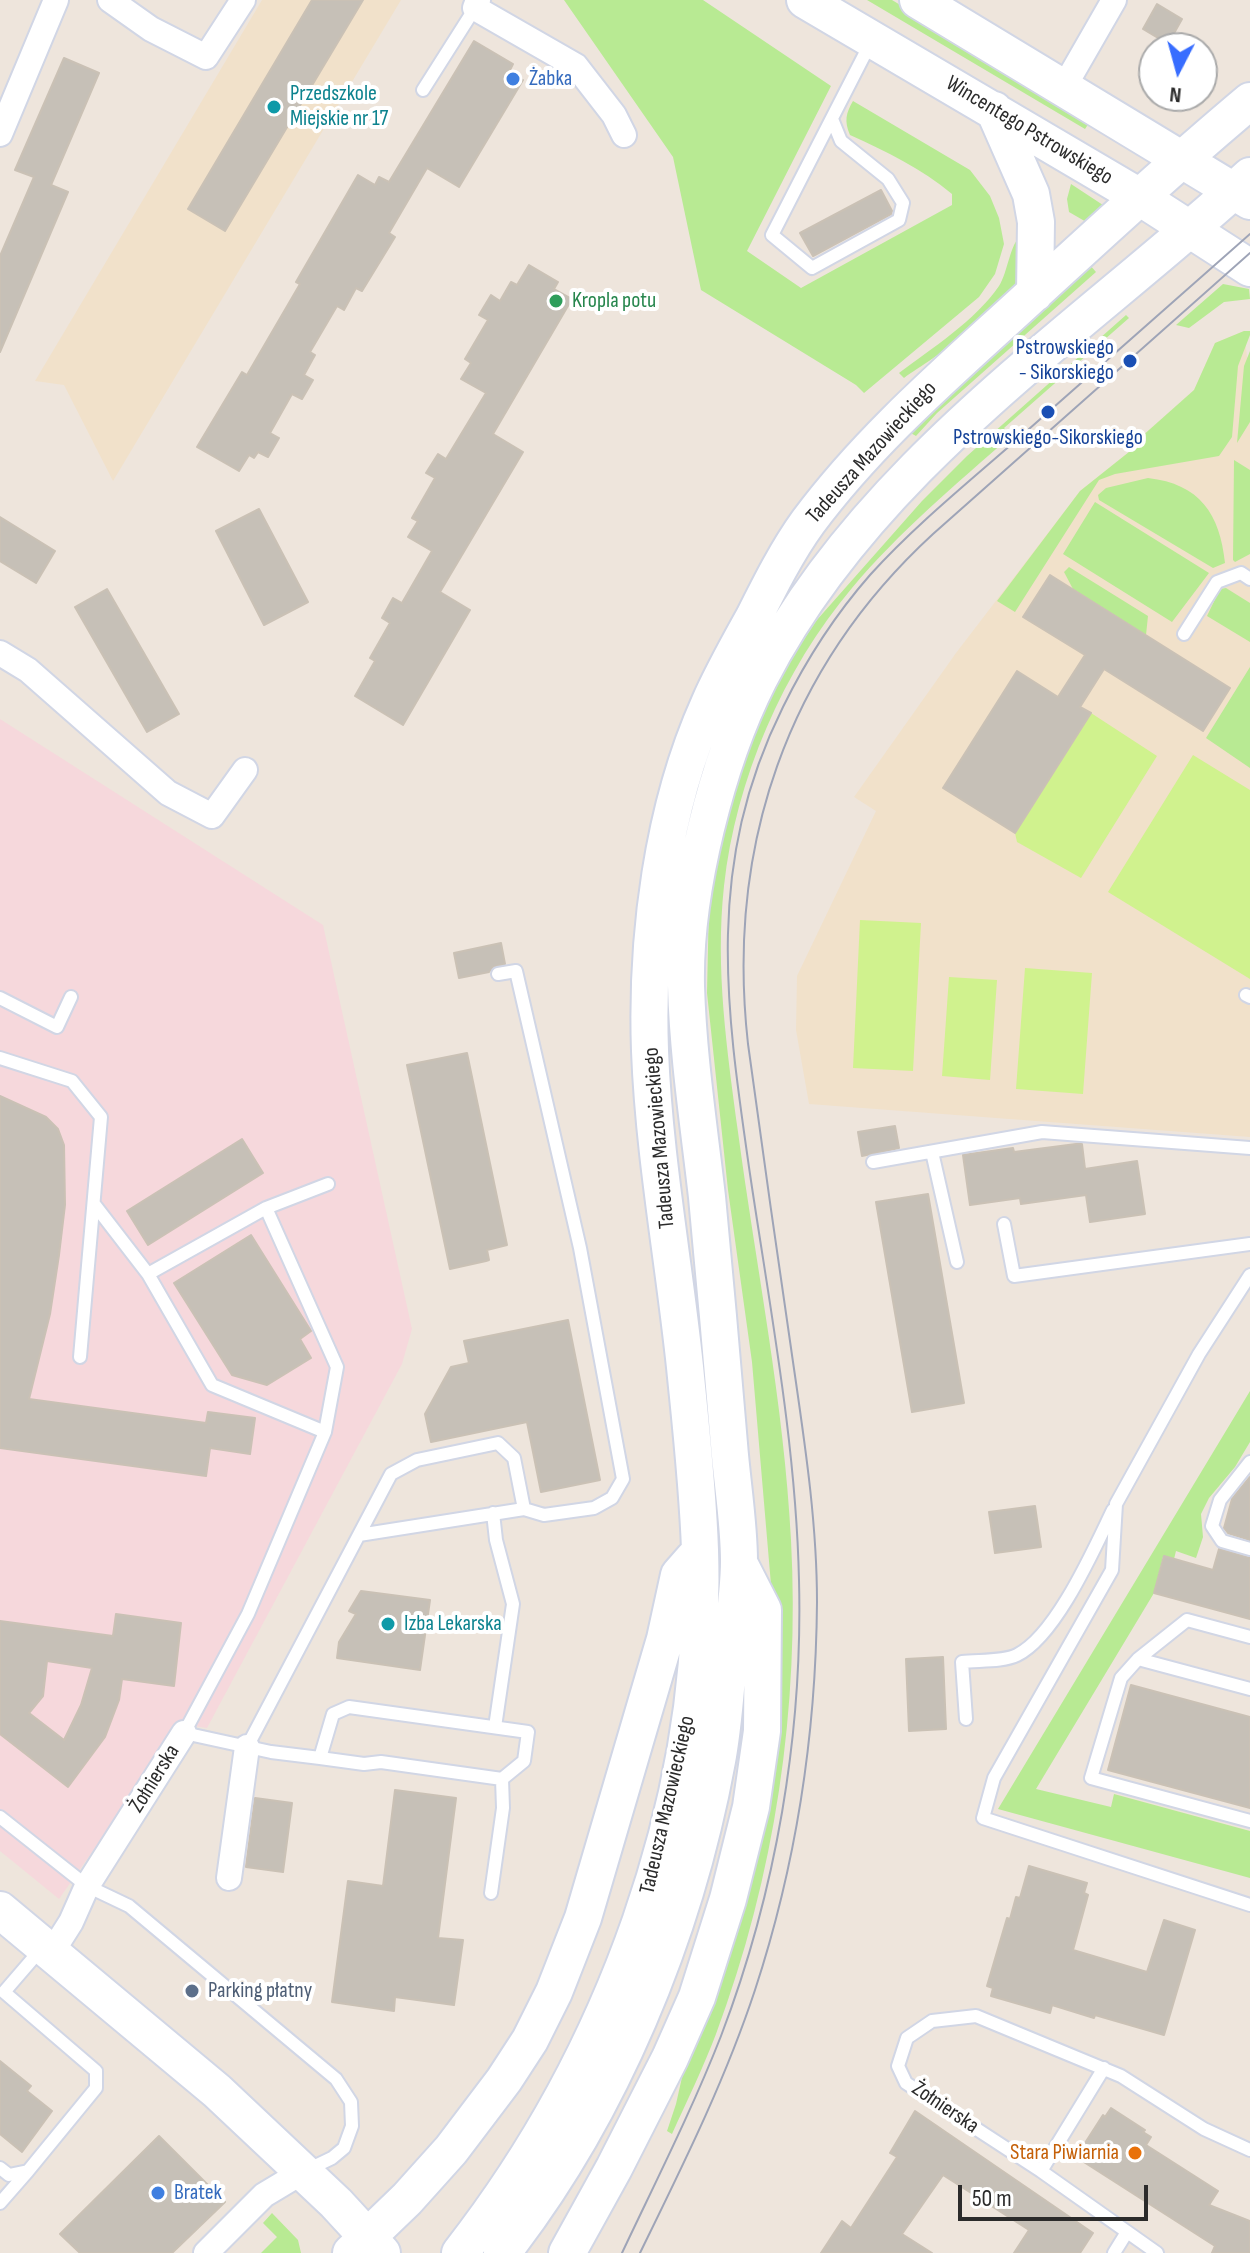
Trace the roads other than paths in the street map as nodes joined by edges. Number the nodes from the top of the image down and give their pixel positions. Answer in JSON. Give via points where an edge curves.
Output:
{"nodes":[{"id":1,"x":56,"y":0,"type":"edge"},
{"id":2,"x":110,"y":0,"type":"edge"},
{"id":3,"x":243,"y":0,"type":"edge"},
{"id":4,"x":805,"y":0,"type":"edge"},
{"id":5,"x":918,"y":0,"type":"edge"},
{"id":6,"x":1114,"y":0,"type":"edge"},
{"id":7,"x":477,"y":4,"type":"edge"},
{"id":8,"x":873,"y":39,"type":"junction"},
{"id":9,"x":1064,"y":87,"type":"junction"},
{"id":10,"x":423,"y":90,"type":"dead end"},
{"id":11,"x":1250,"y":101,"type":"edge"},
{"id":12,"x":994,"y":110,"type":"junction"},
{"id":13,"x":832,"y":119,"type":"junction"},
{"id":14,"x":0,"y":134,"type":"edge"},
{"id":15,"x":624,"y":135,"type":"dead end"},
{"id":16,"x":1182,"y":160,"type":"junction"},
{"id":17,"x":1245,"y":189,"type":"edge"},
{"id":18,"x":1138,"y":196,"type":"junction"},
{"id":19,"x":1190,"y":229,"type":"junction"},
{"id":20,"x":1250,"y":268,"type":"edge"},
{"id":21,"x":1035,"y":293,"type":"junction"},
{"id":22,"x":1250,"y":579,"type":"edge"},
{"id":23,"x":1184,"y":634,"type":"dead end"},
{"id":24,"x":0,"y":653,"type":"edge"},
{"id":25,"x":245,"y":770,"type":"dead end"},
{"id":26,"x":498,"y":974,"type":"dead end"},
{"id":27,"x":71,"y":997,"type":"dead end"},
{"id":28,"x":0,"y":998,"type":"edge"},
{"id":29,"x":0,"y":1058,"type":"edge"},
{"id":30,"x":1250,"y":1148,"type":"edge"},
{"id":31,"x":932,"y":1152,"type":"junction"},
{"id":32,"x":873,"y":1162,"type":"dead end"},
{"id":33,"x":328,"y":1184,"type":"dead end"},
{"id":34,"x":94,"y":1204,"type":"junction"},
{"id":35,"x":266,"y":1208,"type":"junction"},
{"id":36,"x":1004,"y":1224,"type":"dead end"},
{"id":37,"x":1250,"y":1244,"type":"edge"},
{"id":38,"x":957,"y":1262,"type":"dead end"},
{"id":39,"x":148,"y":1274,"type":"junction"},
{"id":40,"x":1250,"y":1275,"type":"edge"},
{"id":41,"x":80,"y":1357,"type":"dead end"},
{"id":42,"x":325,"y":1432,"type":"junction"},
{"id":43,"x":1250,"y":1462,"type":"edge"},
{"id":44,"x":1246,"y":1477,"type":"edge"},
{"id":45,"x":1116,"y":1504,"type":"junction"},
{"id":46,"x":524,"y":1509,"type":"junction"},
{"id":47,"x":493,"y":1513,"type":"junction"},
{"id":48,"x":359,"y":1535,"type":"junction"},
{"id":49,"x":1250,"y":1549,"type":"edge"},
{"id":50,"x":700,"y":1551,"type":"junction"},
{"id":51,"x":739,"y":1563,"type":"junction"},
{"id":52,"x":1250,"y":1637,"type":"edge"},
{"id":53,"x":1138,"y":1659,"type":"junction"},
{"id":54,"x":1250,"y":1689,"type":"edge"},
{"id":55,"x":966,"y":1719,"type":"dead end"},
{"id":56,"x":495,"y":1727,"type":"junction"},
{"id":57,"x":184,"y":1733,"type":"junction"},
{"id":58,"x":247,"y":1747,"type":"junction"},
{"id":59,"x":320,"y":1758,"type":"junction"},
{"id":60,"x":502,"y":1779,"type":"junction"},
{"id":61,"x":0,"y":1817,"type":"edge"},
{"id":62,"x":1250,"y":1821,"type":"edge"},
{"id":63,"x":229,"y":1878,"type":"dead end"},
{"id":64,"x":87,"y":1886,"type":"junction"},
{"id":65,"x":491,"y":1893,"type":"dead end"},
{"id":66,"x":1250,"y":1905,"type":"edge"},
{"id":67,"x":0,"y":1910,"type":"edge"},
{"id":68,"x":48,"y":1949,"type":"junction"},
{"id":69,"x":1104,"y":2068,"type":"junction"},
{"id":70,"x":1250,"y":2150,"type":"edge"},
{"id":71,"x":0,"y":2168,"type":"edge"},
{"id":72,"x":28,"y":2171,"type":"junction"},
{"id":73,"x":304,"y":2171,"type":"junction"},
{"id":74,"x":1041,"y":2171,"type":"junction"},
{"id":75,"x":0,"y":2203,"type":"edge"},
{"id":76,"x":1127,"y":2232,"type":"junction"},
{"id":77,"x":367,"y":2247,"type":"edge"},
{"id":78,"x":206,"y":2253,"type":"edge"},
{"id":79,"x":460,"y":2253,"type":"edge"},
{"id":80,"x":502,"y":2253,"type":"edge"},
{"id":81,"x":567,"y":2253,"type":"edge"},
{"id":82,"x":1114,"y":2253,"type":"edge"},
{"id":83,"x":1157,"y":2253,"type":"edge"}],
"edges":[{"from":1,"to":14,"type":"street"},
{"from":2,"to":3,"type":"street","via":[[151,29],[206,57]]},
{"from":4,"to":8,"type":"street","name":"Wincentego Pstrowskiego"},
{"from":5,"to":9,"type":"street"},
{"from":6,"to":9,"type":"street"},
{"from":7,"to":10,"type":"lane"},
{"from":7,"to":15,"type":"street","via":[[576,66]]},
{"from":8,"to":12,"type":"street","name":"Wincentego Pstrowskiego"},
{"from":8,"to":13,"type":"lane"},
{"from":9,"to":16,"type":"street"},
{"from":11,"to":16,"type":"street","name":"Tadeusza Mazowieckiego"},
{"from":12,"to":18,"type":"street","name":"Wincentego Pstrowskiego"},
{"from":12,"to":21,"type":"street","via":[[1031,194]]},
{"from":13,"to":13,"type":"lane","via":[[772,235],[812,268],[899,220],[903,203],[888,179],[841,141]]},
{"from":16,"to":17,"type":"street"},
{"from":16,"to":18,"type":"street","name":"Tadeusza Mazowieckiego"},
{"from":17,"to":19,"type":"street","name":"Tadeusza Mazowieckiego"},
{"from":18,"to":19,"type":"street","name":"Wincentego Pstrowskiego"},
{"from":18,"to":21,"type":"street","name":"Tadeusza Mazowieckiego"},
{"from":19,"to":20,"type":"street","name":"Wincentego Pstrowskiego"},
{"from":19,"to":51,"type":"street","name":"Tadeusza Mazowieckiego","via":[[970,418],[875,510],[794,616],[757,683],[726,756],[701,851],[686,981]]},
{"from":21,"to":50,"type":"street","name":"Tadeusza Mazowieckiego","via":[[919,397],[806,525],[707,707],[679,792],[657,899],[650,1051]]},
{"from":22,"to":23,"type":"lane","via":[[1241,573],[1217,582]]},
{"from":24,"to":25,"type":"street","via":[[28,670],[168,793],[212,816]]},
{"from":26,"to":46,"type":"lane","via":[[516,971],[580,1248],[623,1479],[612,1498],[594,1508],[544,1515]]},
{"from":27,"to":28,"type":"lane","via":[[57,1027]]},
{"from":29,"to":34,"type":"lane","via":[[72,1081],[101,1117]]},
{"from":30,"to":31,"type":"lane","via":[[1042,1132]]},
{"from":31,"to":32,"type":"lane"},
{"from":31,"to":38,"type":"lane"},
{"from":33,"to":35,"type":"lane"},
{"from":34,"to":39,"type":"lane"},
{"from":34,"to":41,"type":"lane"},
{"from":35,"to":39,"type":"lane"},
{"from":35,"to":42,"type":"lane","via":[[337,1367]]},
{"from":36,"to":37,"type":"lane","via":[[1014,1276]]},
{"from":39,"to":42,"type":"lane","via":[[212,1385]]},
{"from":40,"to":45,"type":"lane","via":[[1199,1354]]},
{"from":42,"to":57,"type":"lane","via":[[248,1614]]},
{"from":43,"to":44,"type":"lane"},
{"from":44,"to":49,"type":"lane","via":[[1220,1500],[1212,1526],[1222,1541]]},
{"from":45,"to":55,"type":"lane","via":[[1081,1574],[1038,1640],[1016,1656],[962,1662]]},
{"from":45,"to":66,"type":"lane","via":[[1112,1570],[994,1778],[983,1818]]},
{"from":46,"to":47,"type":"lane"},
{"from":46,"to":48,"type":"lane","via":[[514,1458],[498,1443],[417,1460],[391,1474]]},
{"from":47,"to":48,"type":"lane"},
{"from":47,"to":56,"type":"lane","via":[[513,1604]]},
{"from":48,"to":58,"type":"lane"},
{"from":50,"to":77,"type":"street","via":[[679,1575],[583,1918],[554,1992],[522,2054],[451,2150]]},
{"from":50,"to":79,"type":"street","name":"Tadeusza Mazowieckiego","via":[[697,1651],[680,1775],[640,1924],[607,2011],[572,2081],[523,2165]]},
{"from":51,"to":80,"type":"street","name":"Tadeusza Mazowieckiego","via":[[718,1757],[669,1947],[579,2138]]},
{"from":51,"to":81,"type":"street","via":[[763,1610],[762,1731],[751,1807],[697,1997]]},
{"from":52,"to":53,"type":"lane","via":[[1187,1620]]},
{"from":53,"to":54,"type":"lane"},
{"from":53,"to":62,"type":"lane","via":[[1121,1678],[1091,1778]]},
{"from":56,"to":59,"type":"lane","via":[[349,1707],[333,1714]]},
{"from":56,"to":60,"type":"lane","via":[[528,1732],[524,1761]]},
{"from":57,"to":58,"type":"lane","name":"Żołnierska"},
{"from":57,"to":64,"type":"street","name":"Żołnierska"},
{"from":58,"to":59,"type":"lane","name":"Żołnierska"},
{"from":58,"to":63,"type":"street"},
{"from":59,"to":60,"type":"lane","name":"Żołnierska"},
{"from":60,"to":65,"type":"lane"},
{"from":61,"to":64,"type":"lane"},
{"from":64,"to":68,"type":"street","name":"Żołnierska","via":[[71,1922]]},
{"from":64,"to":73,"type":"lane","via":[[129,1906],[336,2079],[351,2102],[352,2126],[344,2148]]},
{"from":67,"to":68,"type":"street"},
{"from":68,"to":72,"type":"lane","via":[[4,1992],[96,2071],[96,2088]]},
{"from":68,"to":73,"type":"street"},
{"from":69,"to":70,"type":"lane","name":"Żołnierska","via":[[1204,2129]]},
{"from":69,"to":74,"type":"lane"},
{"from":69,"to":74,"type":"lane","name":"Żołnierska","via":[[976,2016],[932,2021],[907,2038],[898,2066],[906,2083]]},
{"from":71,"to":72,"type":"lane","via":[[9,2175]]},
{"from":72,"to":75,"type":"lane"},
{"from":73,"to":77,"type":"street"},
{"from":73,"to":78,"type":"street","via":[[264,2195]]},
{"from":74,"to":76,"type":"lane","name":"Żołnierska"},
{"from":76,"to":82,"type":"lane"},
{"from":76,"to":83,"type":"lane","name":"Żołnierska"}]}
